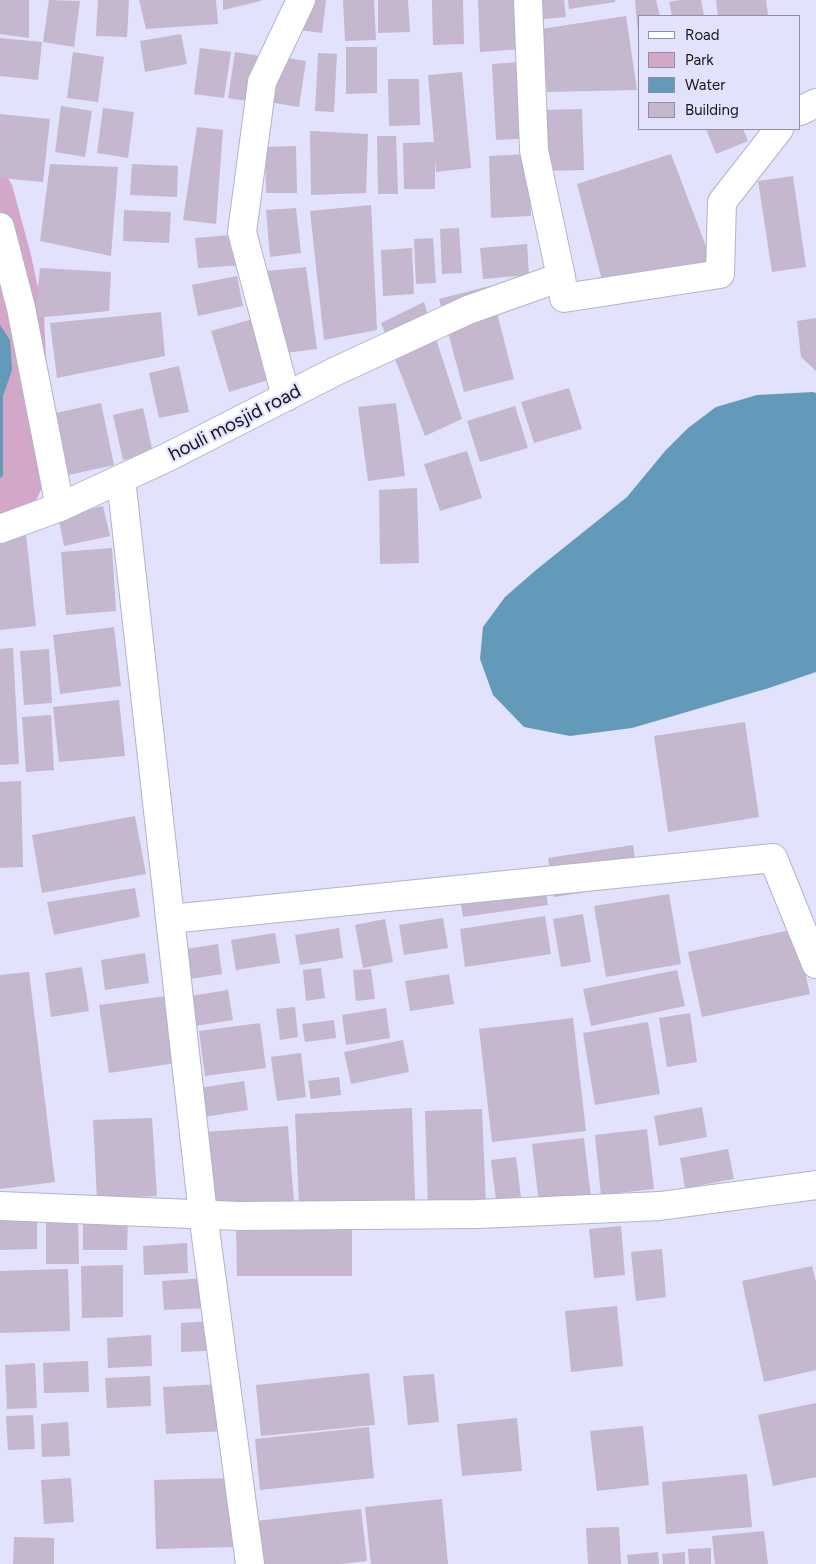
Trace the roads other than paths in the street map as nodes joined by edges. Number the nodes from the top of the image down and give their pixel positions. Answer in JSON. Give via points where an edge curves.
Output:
{"nodes":[{"id":1,"x":301,"y":0,"type":"edge"},
{"id":2,"x":528,"y":0,"type":"edge"},
{"id":3,"x":816,"y":103,"type":"edge"},
{"id":4,"x":801,"y":110,"type":"edge"},
{"id":5,"x":778,"y":130,"type":"edge"},
{"id":6,"x":0,"y":226,"type":"edge"},
{"id":7,"x":561,"y":276,"type":"junction"},
{"id":8,"x":286,"y":397,"type":"junction"},
{"id":9,"x":122,"y":479,"type":"junction"},
{"id":10,"x":60,"y":507,"type":"junction"},
{"id":11,"x":0,"y":529,"type":"edge"},
{"id":12,"x":170,"y":919,"type":"junction"},
{"id":13,"x":816,"y":964,"type":"edge"},
{"id":14,"x":816,"y":1185,"type":"edge"},
{"id":15,"x":0,"y":1206,"type":"edge"},
{"id":16,"x":203,"y":1214,"type":"junction"},
{"id":17,"x":250,"y":1564,"type":"edge"}],
"edges":[{"from":1,"to":8,"type":"street","via":[[262,82],[242,232]]},
{"from":2,"to":7,"type":"street","via":[[534,150]]},
{"from":3,"to":4,"type":"street"},
{"from":5,"to":7,"type":"street","via":[[722,202],[720,274],[564,298]]},
{"from":6,"to":10,"type":"street","via":[[21,308]]},
{"from":7,"to":8,"type":"street","name":"houli mosjid road","via":[[468,310]]},
{"from":8,"to":9,"type":"street","name":"houli mosjid road"},
{"from":9,"to":10,"type":"street","name":"houli mosjid road"},
{"from":9,"to":12,"type":"street"},
{"from":10,"to":11,"type":"street","name":"houli mosjid road"},
{"from":12,"to":13,"type":"street","via":[[773,858]]},
{"from":12,"to":16,"type":"street"},
{"from":14,"to":16,"type":"street","via":[[660,1206],[478,1214]]},
{"from":15,"to":16,"type":"street"},
{"from":16,"to":17,"type":"street"}]}
